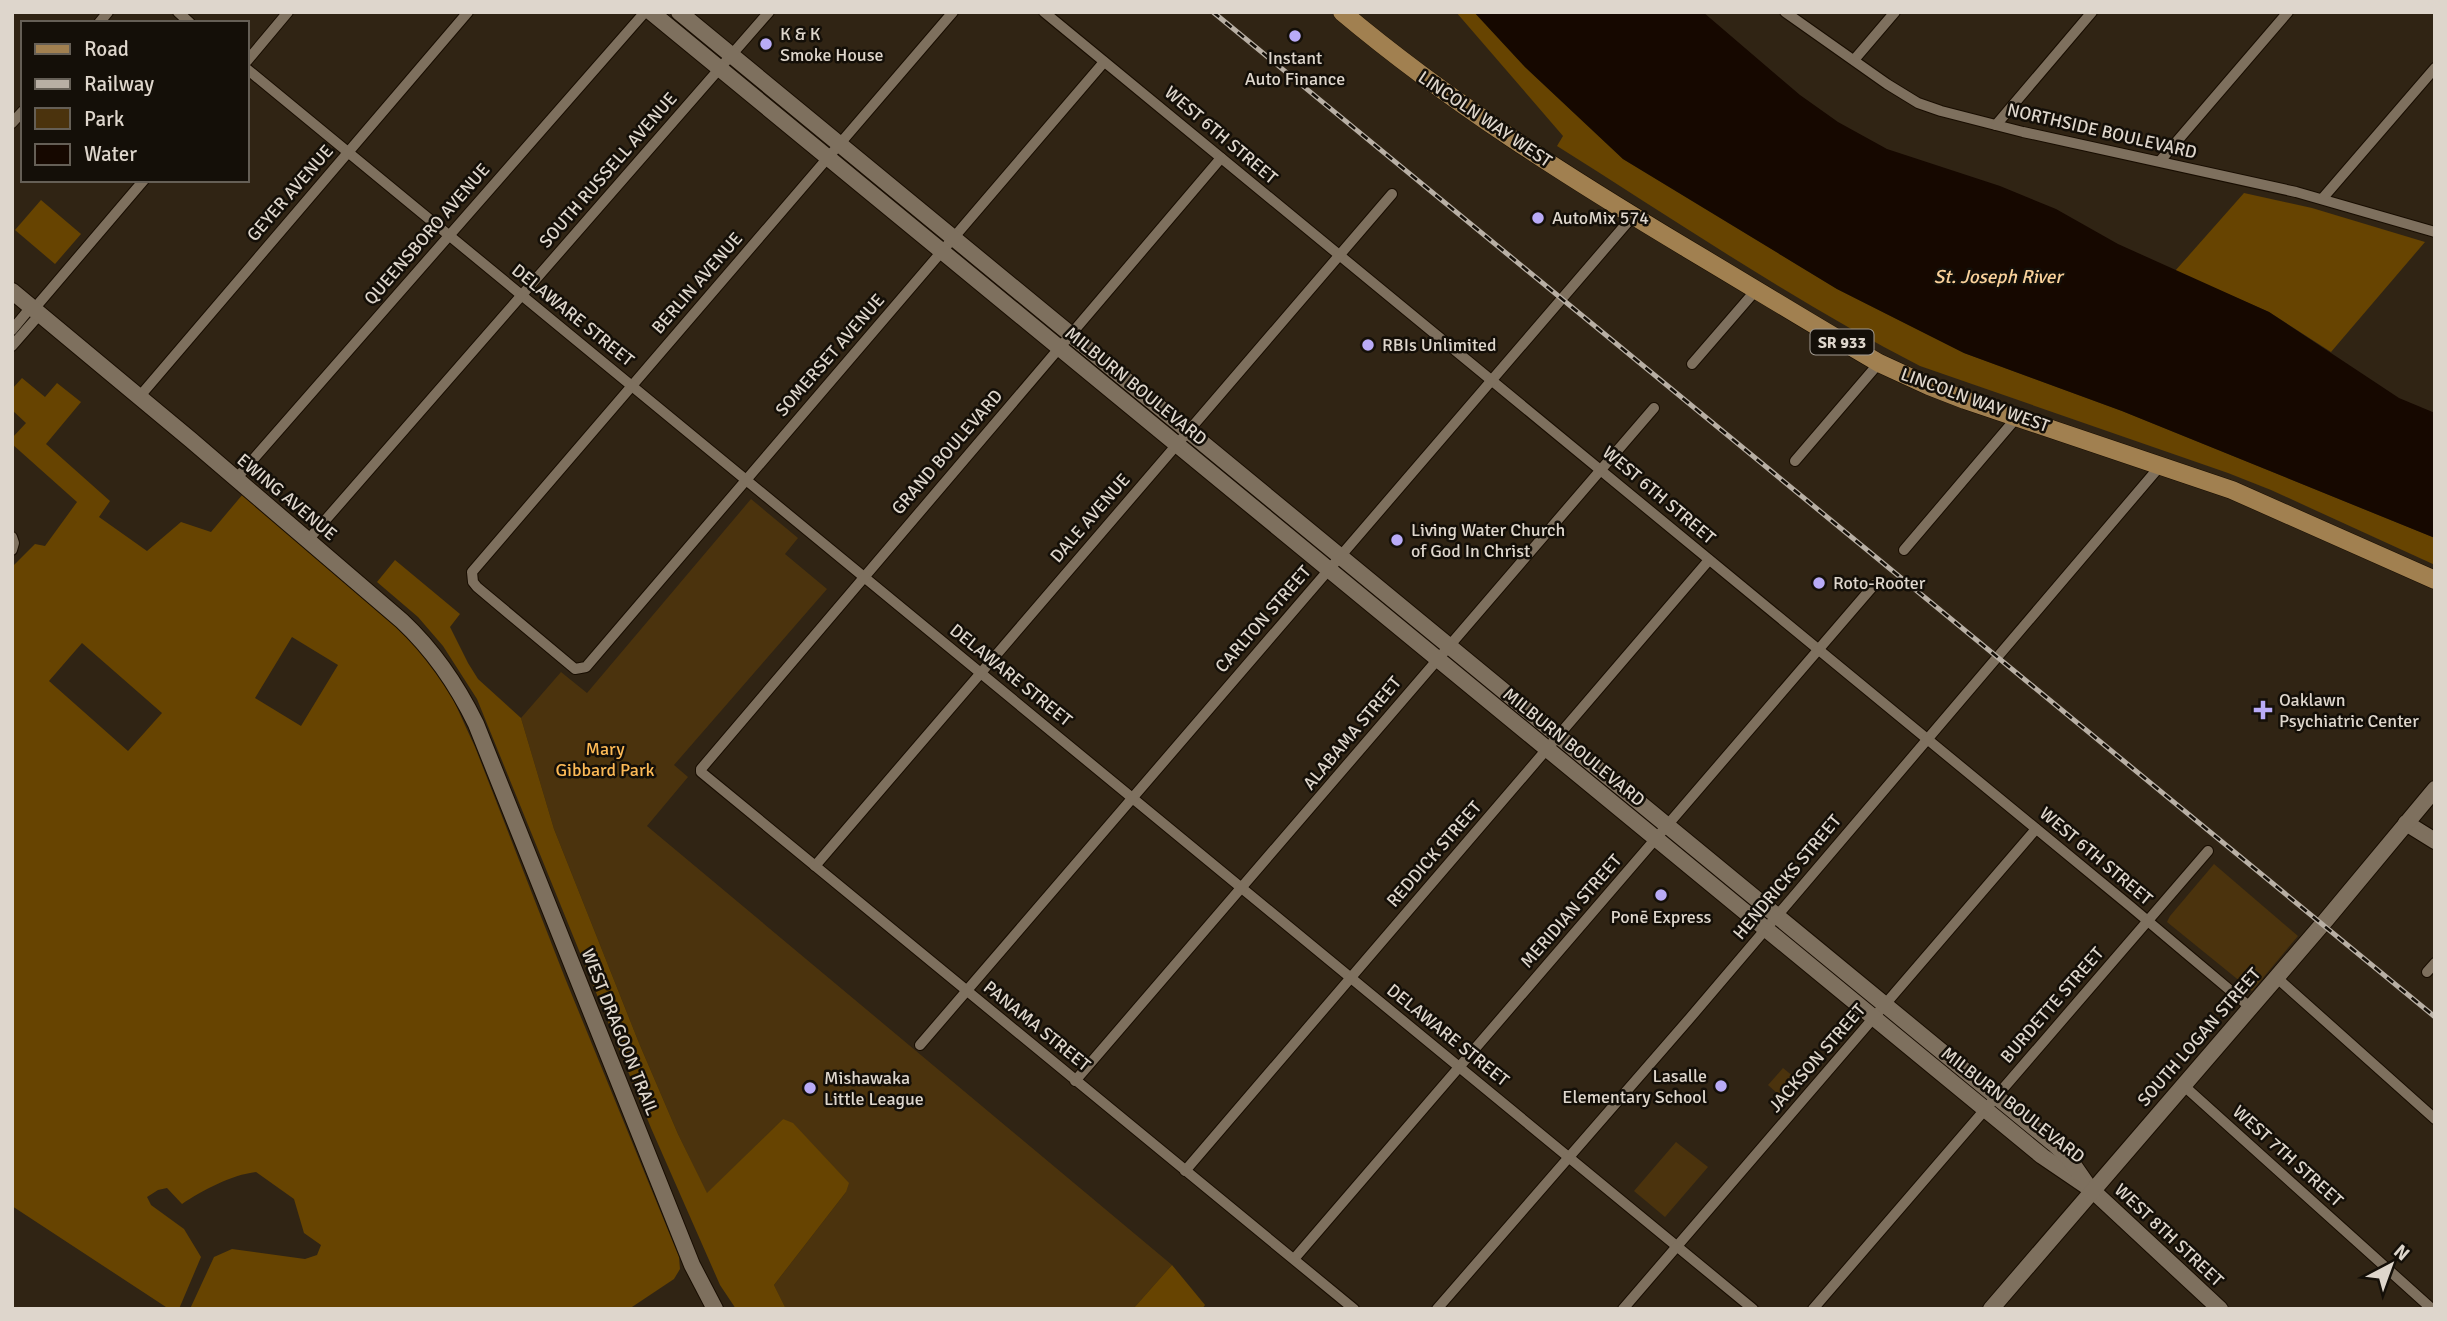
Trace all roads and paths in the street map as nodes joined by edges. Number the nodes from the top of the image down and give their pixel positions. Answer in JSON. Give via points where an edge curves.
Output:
{"nodes":[{"id":1,"x":288,"y":12,"type":"edge"},
{"id":2,"x":468,"y":12,"type":"edge"},
{"id":3,"x":645,"y":12,"type":"edge"},
{"id":4,"x":651,"y":12,"type":"edge"},
{"id":5,"x":679,"y":12,"type":"edge"},
{"id":6,"x":769,"y":12,"type":"edge"},
{"id":7,"x":953,"y":12,"type":"edge"},
{"id":8,"x":1044,"y":12,"type":"edge"},
{"id":9,"x":1342,"y":12,"type":"edge"},
{"id":10,"x":1785,"y":12,"type":"edge"},
{"id":11,"x":1895,"y":12,"type":"edge"},
{"id":12,"x":2092,"y":12,"type":"edge"},
{"id":13,"x":2288,"y":12,"type":"edge"},
{"id":14,"x":732,"y":56,"type":"junction"},
{"id":15,"x":248,"y":60,"type":"edge"},
{"id":16,"x":1854,"y":60,"type":"junction"},
{"id":17,"x":1104,"y":62,"type":"junction"},
{"id":18,"x":2435,"y":68,"type":"edge"},
{"id":19,"x":720,"y":69,"type":"junction"},
{"id":20,"x":248,"y":70,"type":"edge"},
{"id":21,"x":1996,"y":125,"type":"junction"},
{"id":22,"x":839,"y":144,"type":"junction"},
{"id":23,"x":347,"y":152,"type":"junction"},
{"id":24,"x":827,"y":158,"type":"junction"},
{"id":25,"x":1221,"y":158,"type":"junction"},
{"id":26,"x":2160,"y":162,"type":"junction"},
{"id":27,"x":142,"y":182,"type":"edge"},
{"id":28,"x":1392,"y":194,"type":"dead end"},
{"id":29,"x":2322,"y":199,"type":"junction"},
{"id":30,"x":1633,"y":216,"type":"junction"},
{"id":31,"x":2435,"y":232,"type":"edge"},
{"id":32,"x":449,"y":236,"type":"junction"},
{"id":33,"x":952,"y":238,"type":"junction"},
{"id":34,"x":941,"y":251,"type":"junction"},
{"id":35,"x":1339,"y":255,"type":"junction"},
{"id":36,"x":1756,"y":290,"type":"junction"},
{"id":37,"x":12,"y":291,"type":"edge"},
{"id":38,"x":522,"y":295,"type":"junction"},
{"id":39,"x":35,"y":310,"type":"junction"},
{"id":40,"x":12,"y":330,"type":"edge"},
{"id":41,"x":1071,"y":335,"type":"junction"},
{"id":42,"x":12,"y":346,"type":"edge"},
{"id":43,"x":1059,"y":348,"type":"junction"},
{"id":44,"x":1880,"y":363,"type":"junction"},
{"id":45,"x":1692,"y":364,"type":"dead end"},
{"id":46,"x":1491,"y":380,"type":"junction"},
{"id":47,"x":632,"y":386,"type":"junction"},
{"id":48,"x":140,"y":396,"type":"junction"},
{"id":49,"x":1654,"y":408,"type":"dead end"},
{"id":50,"x":2018,"y":416,"type":"junction"},
{"id":51,"x":1188,"y":431,"type":"junction"},
{"id":52,"x":1177,"y":444,"type":"junction"},
{"id":53,"x":1795,"y":461,"type":"dead end"},
{"id":54,"x":2161,"y":465,"type":"junction"},
{"id":55,"x":1601,"y":470,"type":"junction"},
{"id":56,"x":236,"y":479,"type":"junction"},
{"id":57,"x":746,"y":480,"type":"junction"},
{"id":58,"x":12,"y":537,"type":"edge"},
{"id":59,"x":308,"y":540,"type":"junction"},
{"id":60,"x":12,"y":550,"type":"edge"},
{"id":61,"x":1904,"y":550,"type":"dead end"},
{"id":62,"x":1340,"y":556,"type":"junction"},
{"id":63,"x":1709,"y":560,"type":"junction"},
{"id":64,"x":1329,"y":570,"type":"junction"},
{"id":65,"x":863,"y":577,"type":"junction"},
{"id":66,"x":2435,"y":580,"type":"edge"},
{"id":67,"x":1874,"y":585,"type":"dead end"},
{"id":68,"x":1449,"y":646,"type":"junction"},
{"id":69,"x":1818,"y":650,"type":"junction"},
{"id":70,"x":1438,"y":659,"type":"junction"},
{"id":71,"x":581,"y":669,"type":"joint"},
{"id":72,"x":980,"y":673,"type":"junction"},
{"id":73,"x":1558,"y":736,"type":"junction"},
{"id":74,"x":1928,"y":739,"type":"junction"},
{"id":75,"x":1546,"y":749,"type":"junction"},
{"id":76,"x":494,"y":767,"type":"joint"},
{"id":77,"x":701,"y":769,"type":"joint"},
{"id":78,"x":2435,"y":789,"type":"edge"},
{"id":79,"x":1132,"y":798,"type":"junction"},
{"id":80,"x":2406,"y":823,"type":"junction"},
{"id":81,"x":1668,"y":826,"type":"junction"},
{"id":82,"x":2036,"y":829,"type":"junction"},
{"id":83,"x":1656,"y":839,"type":"junction"},
{"id":84,"x":2435,"y":841,"type":"edge"},
{"id":85,"x":2208,"y":851,"type":"dead end"},
{"id":86,"x":815,"y":866,"type":"junction"},
{"id":87,"x":1241,"y":888,"type":"junction"},
{"id":88,"x":1777,"y":915,"type":"junction"},
{"id":89,"x":2148,"y":921,"type":"junction"},
{"id":90,"x":1765,"y":929,"type":"junction"},
{"id":91,"x":1350,"y":977,"type":"junction"},
{"id":92,"x":2276,"y":977,"type":"junction"},
{"id":93,"x":967,"y":991,"type":"junction"},
{"id":94,"x":1885,"y":1004,"type":"junction"},
{"id":95,"x":2250,"y":1007,"type":"junction"},
{"id":96,"x":1874,"y":1018,"type":"junction"},
{"id":97,"x":920,"y":1045,"type":"dead end"},
{"id":98,"x":1459,"y":1067,"type":"junction"},
{"id":99,"x":1075,"y":1080,"type":"junction"},
{"id":100,"x":2183,"y":1085,"type":"junction"},
{"id":101,"x":1997,"y":1096,"type":"junction"},
{"id":102,"x":1985,"y":1110,"type":"junction"},
{"id":103,"x":2435,"y":1119,"type":"edge"},
{"id":104,"x":1568,"y":1156,"type":"junction"},
{"id":105,"x":1185,"y":1171,"type":"junction"},
{"id":106,"x":2092,"y":1190,"type":"junction"},
{"id":107,"x":1678,"y":1246,"type":"junction"},
{"id":108,"x":1294,"y":1259,"type":"junction"},
{"id":109,"x":2432,"y":1307,"type":"edge"},
{"id":110,"x":715,"y":1309,"type":"edge"},
{"id":111,"x":1354,"y":1309,"type":"edge"},
{"id":112,"x":1437,"y":1309,"type":"edge"},
{"id":113,"x":1623,"y":1309,"type":"edge"},
{"id":114,"x":1753,"y":1309,"type":"edge"},
{"id":115,"x":1813,"y":1309,"type":"edge"},
{"id":116,"x":1991,"y":1309,"type":"edge"},
{"id":117,"x":2220,"y":1309,"type":"edge"}],
"edges":[{"from":1,"to":15,"type":"street"},
{"from":2,"to":23,"type":"street","name":"GEYER AVENUE"},
{"from":3,"to":32,"type":"street","name":"QUEENSBORO AVENUE"},
{"from":4,"to":19,"type":"street","name":"MILBURN BOULEVARD"},
{"from":5,"to":14,"type":"street","name":"MILBURN BOULEVARD"},
{"from":6,"to":14,"type":"street","name":"SOUTH RUSSELL AVENUE"},
{"from":7,"to":22,"type":"street","name":"BERLIN AVENUE"},
{"from":8,"to":17,"type":"street","name":"WEST 6TH STREET"},
{"from":9,"to":30,"type":"main road","name":"LINCOLN WAY WEST","number":"SR 933","via":[[1447,95]]},
{"from":10,"to":16,"type":"street","name":"NORTHSIDE BOULEVARD"},
{"from":11,"to":16,"type":"street"},
{"from":12,"to":21,"type":"street"},
{"from":13,"to":26,"type":"street"},
{"from":14,"to":19,"type":"street","name":"SOUTH RUSSELL AVENUE"},
{"from":14,"to":22,"type":"street","name":"MILBURN BOULEVARD"},
{"from":16,"to":21,"type":"street","name":"NORTHSIDE BOULEVARD","via":[[1918,103]]},
{"from":17,"to":25,"type":"street","name":"WEST 6TH STREET"},
{"from":17,"to":33,"type":"street","name":"SOMERSET AVENUE"},
{"from":18,"to":29,"type":"street"},
{"from":19,"to":24,"type":"street","name":"MILBURN BOULEVARD"},
{"from":19,"to":38,"type":"street","name":"SOUTH RUSSELL AVENUE"},
{"from":20,"to":23,"type":"street","name":"DELAWARE STREET"},
{"from":21,"to":26,"type":"street","name":"NORTHSIDE BOULEVARD"},
{"from":22,"to":24,"type":"street","name":"BERLIN AVENUE"},
{"from":22,"to":33,"type":"street","name":"MILBURN BOULEVARD"},
{"from":23,"to":32,"type":"street","name":"DELAWARE STREET"},
{"from":23,"to":48,"type":"street","name":"GEYER AVENUE"},
{"from":24,"to":34,"type":"street","name":"MILBURN BOULEVARD"},
{"from":24,"to":47,"type":"street","name":"BERLIN AVENUE"},
{"from":25,"to":35,"type":"street","name":"WEST 6TH STREET"},
{"from":25,"to":41,"type":"street","name":"GRAND BOULEVARD"},
{"from":26,"to":29,"type":"street","name":"NORTHSIDE BOULEVARD"},
{"from":27,"to":39,"type":"street"},
{"from":28,"to":35,"type":"street","name":"DALE AVENUE"},
{"from":29,"to":31,"type":"street","name":"NORTHSIDE BOULEVARD"},
{"from":30,"to":36,"type":"main road","name":"LINCOLN WAY WEST","number":"SR 933"},
{"from":30,"to":46,"type":"street","name":"CARLTON STREET"},
{"from":32,"to":38,"type":"street","name":"DELAWARE STREET"},
{"from":32,"to":56,"type":"street","name":"QUEENSBORO AVENUE"},
{"from":33,"to":34,"type":"street","name":"SOMERSET AVENUE"},
{"from":33,"to":41,"type":"street","name":"MILBURN BOULEVARD"},
{"from":34,"to":43,"type":"street","name":"MILBURN BOULEVARD"},
{"from":34,"to":57,"type":"street","name":"SOMERSET AVENUE"},
{"from":35,"to":46,"type":"street","name":"WEST 6TH STREET"},
{"from":35,"to":51,"type":"street","name":"DALE AVENUE"},
{"from":36,"to":44,"type":"main road","name":"LINCOLN WAY WEST","number":"SR 933"},
{"from":36,"to":45,"type":"street"},
{"from":37,"to":39,"type":"street","name":"EWING AVENUE"},
{"from":38,"to":47,"type":"street","name":"DELAWARE STREET"},
{"from":38,"to":59,"type":"street","name":"SOUTH RUSSELL AVENUE"},
{"from":39,"to":40,"type":"street"},
{"from":39,"to":42,"type":"street"},
{"from":39,"to":48,"type":"street","name":"EWING AVENUE"},
{"from":41,"to":43,"type":"street","name":"GRAND BOULEVARD"},
{"from":41,"to":51,"type":"street","name":"MILBURN BOULEVARD"},
{"from":43,"to":52,"type":"street","name":"MILBURN BOULEVARD"},
{"from":43,"to":65,"type":"street","name":"GRAND BOULEVARD"},
{"from":44,"to":50,"type":"main road","name":"LINCOLN WAY WEST","number":"SR 933","via":[[1929,386]]},
{"from":44,"to":53,"type":"street"},
{"from":46,"to":55,"type":"street","name":"WEST 6TH STREET"},
{"from":46,"to":62,"type":"street","name":"CARLTON STREET"},
{"from":47,"to":57,"type":"street","name":"DELAWARE STREET"},
{"from":47,"to":71,"type":"street","name":"BERLIN AVENUE","via":[[471,577],[477,587]]},
{"from":48,"to":56,"type":"street","name":"EWING AVENUE"},
{"from":49,"to":55,"type":"street","name":"ALABAMA STREET"},
{"from":50,"to":54,"type":"main road","name":"LINCOLN WAY WEST","number":"SR 933"},
{"from":50,"to":61,"type":"street"},
{"from":51,"to":52,"type":"street","name":"DALE AVENUE"},
{"from":51,"to":62,"type":"street","name":"MILBURN BOULEVARD"},
{"from":52,"to":64,"type":"street","name":"MILBURN BOULEVARD"},
{"from":52,"to":72,"type":"street","name":"DALE AVENUE"},
{"from":54,"to":66,"type":"main road","name":"LINCOLN WAY WEST","number":"SR 933","via":[[2269,505]]},
{"from":54,"to":74,"type":"street","name":"HENDRICKS STREET"},
{"from":55,"to":63,"type":"street","name":"WEST 6TH STREET"},
{"from":55,"to":68,"type":"street","name":"ALABAMA STREET"},
{"from":56,"to":59,"type":"street","name":"EWING AVENUE"},
{"from":57,"to":65,"type":"street","name":"DELAWARE STREET"},
{"from":57,"to":71,"type":"street","name":"SOMERSET AVENUE"},
{"from":58,"to":60,"type":"street"},
{"from":59,"to":76,"type":"street","name":"EWING AVENUE","via":[[431,651],[465,702]]},
{"from":62,"to":64,"type":"street","name":"CARLTON STREET"},
{"from":62,"to":68,"type":"street","name":"MILBURN BOULEVARD"},
{"from":63,"to":69,"type":"street","name":"WEST 6TH STREET"},
{"from":63,"to":73,"type":"street","name":"REDDICK STREET"},
{"from":64,"to":70,"type":"street","name":"MILBURN BOULEVARD"},
{"from":64,"to":79,"type":"street","name":"CARLTON STREET"},
{"from":65,"to":72,"type":"street","name":"DELAWARE STREET"},
{"from":65,"to":77,"type":"street","name":"GRAND BOULEVARD"},
{"from":67,"to":69,"type":"street","name":"MERIDIAN STREET"},
{"from":68,"to":70,"type":"street","name":"ALABAMA STREET"},
{"from":68,"to":73,"type":"street","name":"MILBURN BOULEVARD"},
{"from":69,"to":74,"type":"street","name":"WEST 6TH STREET"},
{"from":69,"to":81,"type":"street","name":"MERIDIAN STREET"},
{"from":70,"to":75,"type":"street","name":"MILBURN BOULEVARD"},
{"from":70,"to":87,"type":"street","name":"ALABAMA STREET"},
{"from":72,"to":79,"type":"street","name":"DELAWARE STREET"},
{"from":72,"to":86,"type":"street","name":"DALE AVENUE"},
{"from":73,"to":75,"type":"street","name":"REDDICK STREET"},
{"from":73,"to":81,"type":"street","name":"MILBURN BOULEVARD"},
{"from":74,"to":82,"type":"street","name":"WEST 6TH STREET"},
{"from":74,"to":88,"type":"street","name":"HENDRICKS STREET"},
{"from":75,"to":83,"type":"street","name":"MILBURN BOULEVARD"},
{"from":75,"to":91,"type":"street","name":"REDDICK STREET"},
{"from":76,"to":110,"type":"street","name":"WEST DRAGOON TRAIL","via":[[692,1265]]},
{"from":77,"to":86,"type":"street","name":"PANAMA STREET"},
{"from":78,"to":80,"type":"street","name":"SOUTH LOGAN STREET"},
{"from":79,"to":87,"type":"street","name":"DELAWARE STREET"},
{"from":79,"to":93,"type":"street","name":"CARLTON STREET"},
{"from":80,"to":84,"type":"street"},
{"from":80,"to":92,"type":"street","name":"SOUTH LOGAN STREET"},
{"from":81,"to":83,"type":"street","name":"MERIDIAN STREET"},
{"from":81,"to":88,"type":"street","name":"MILBURN BOULEVARD"},
{"from":82,"to":89,"type":"street","name":"WEST 6TH STREET"},
{"from":82,"to":94,"type":"street","name":"JACKSON STREET"},
{"from":83,"to":90,"type":"street","name":"MILBURN BOULEVARD"},
{"from":83,"to":98,"type":"street","name":"MERIDIAN STREET"},
{"from":85,"to":89,"type":"street","name":"BURDETTE STREET"},
{"from":86,"to":93,"type":"street","name":"PANAMA STREET"},
{"from":87,"to":91,"type":"street","name":"DELAWARE STREET"},
{"from":87,"to":99,"type":"street","name":"ALABAMA STREET"},
{"from":88,"to":90,"type":"street","name":"HENDRICKS STREET"},
{"from":88,"to":94,"type":"street","name":"MILBURN BOULEVARD"},
{"from":89,"to":95,"type":"street","name":"WEST 6TH STREET"},
{"from":89,"to":101,"type":"street","name":"BURDETTE STREET"},
{"from":90,"to":96,"type":"street","name":"MILBURN BOULEVARD"},
{"from":90,"to":104,"type":"street","name":"HENDRICKS STREET"},
{"from":91,"to":98,"type":"street","name":"DELAWARE STREET"},
{"from":91,"to":105,"type":"street","name":"REDDICK STREET"},
{"from":92,"to":95,"type":"street","name":"SOUTH LOGAN STREET"},
{"from":92,"to":103,"type":"street"},
{"from":93,"to":97,"type":"street","name":"CARLTON STREET"},
{"from":93,"to":99,"type":"street","name":"PANAMA STREET"},
{"from":94,"to":96,"type":"street","name":"JACKSON STREET"},
{"from":94,"to":101,"type":"street","name":"MILBURN BOULEVARD"},
{"from":95,"to":100,"type":"street","name":"SOUTH LOGAN STREET"},
{"from":96,"to":102,"type":"street","name":"MILBURN BOULEVARD"},
{"from":96,"to":107,"type":"street","name":"JACKSON STREET"},
{"from":98,"to":104,"type":"street","name":"DELAWARE STREET"},
{"from":98,"to":108,"type":"street","name":"MERIDIAN STREET"},
{"from":99,"to":105,"type":"street","name":"PANAMA STREET"},
{"from":100,"to":106,"type":"street","name":"SOUTH LOGAN STREET"},
{"from":100,"to":109,"type":"street","name":"WEST 7TH STREET"},
{"from":101,"to":102,"type":"street","name":"BURDETTE STREET"},
{"from":101,"to":106,"type":"street","name":"MILBURN BOULEVARD","via":[[2068,1157]]},
{"from":102,"to":106,"type":"street","name":"MILBURN BOULEVARD"},
{"from":102,"to":115,"type":"street","name":"BURDETTE STREET"},
{"from":104,"to":107,"type":"street","name":"DELAWARE STREET"},
{"from":104,"to":112,"type":"street","name":"HENDRICKS STREET"},
{"from":105,"to":108,"type":"street","name":"PANAMA STREET"},
{"from":106,"to":116,"type":"street","name":"SOUTH LOGAN STREET"},
{"from":106,"to":117,"type":"street","name":"WEST 8TH STREET"},
{"from":107,"to":113,"type":"street","name":"JACKSON STREET"},
{"from":107,"to":114,"type":"street","name":"DELAWARE STREET"},
{"from":108,"to":111,"type":"street","name":"PANAMA STREET"}]}
